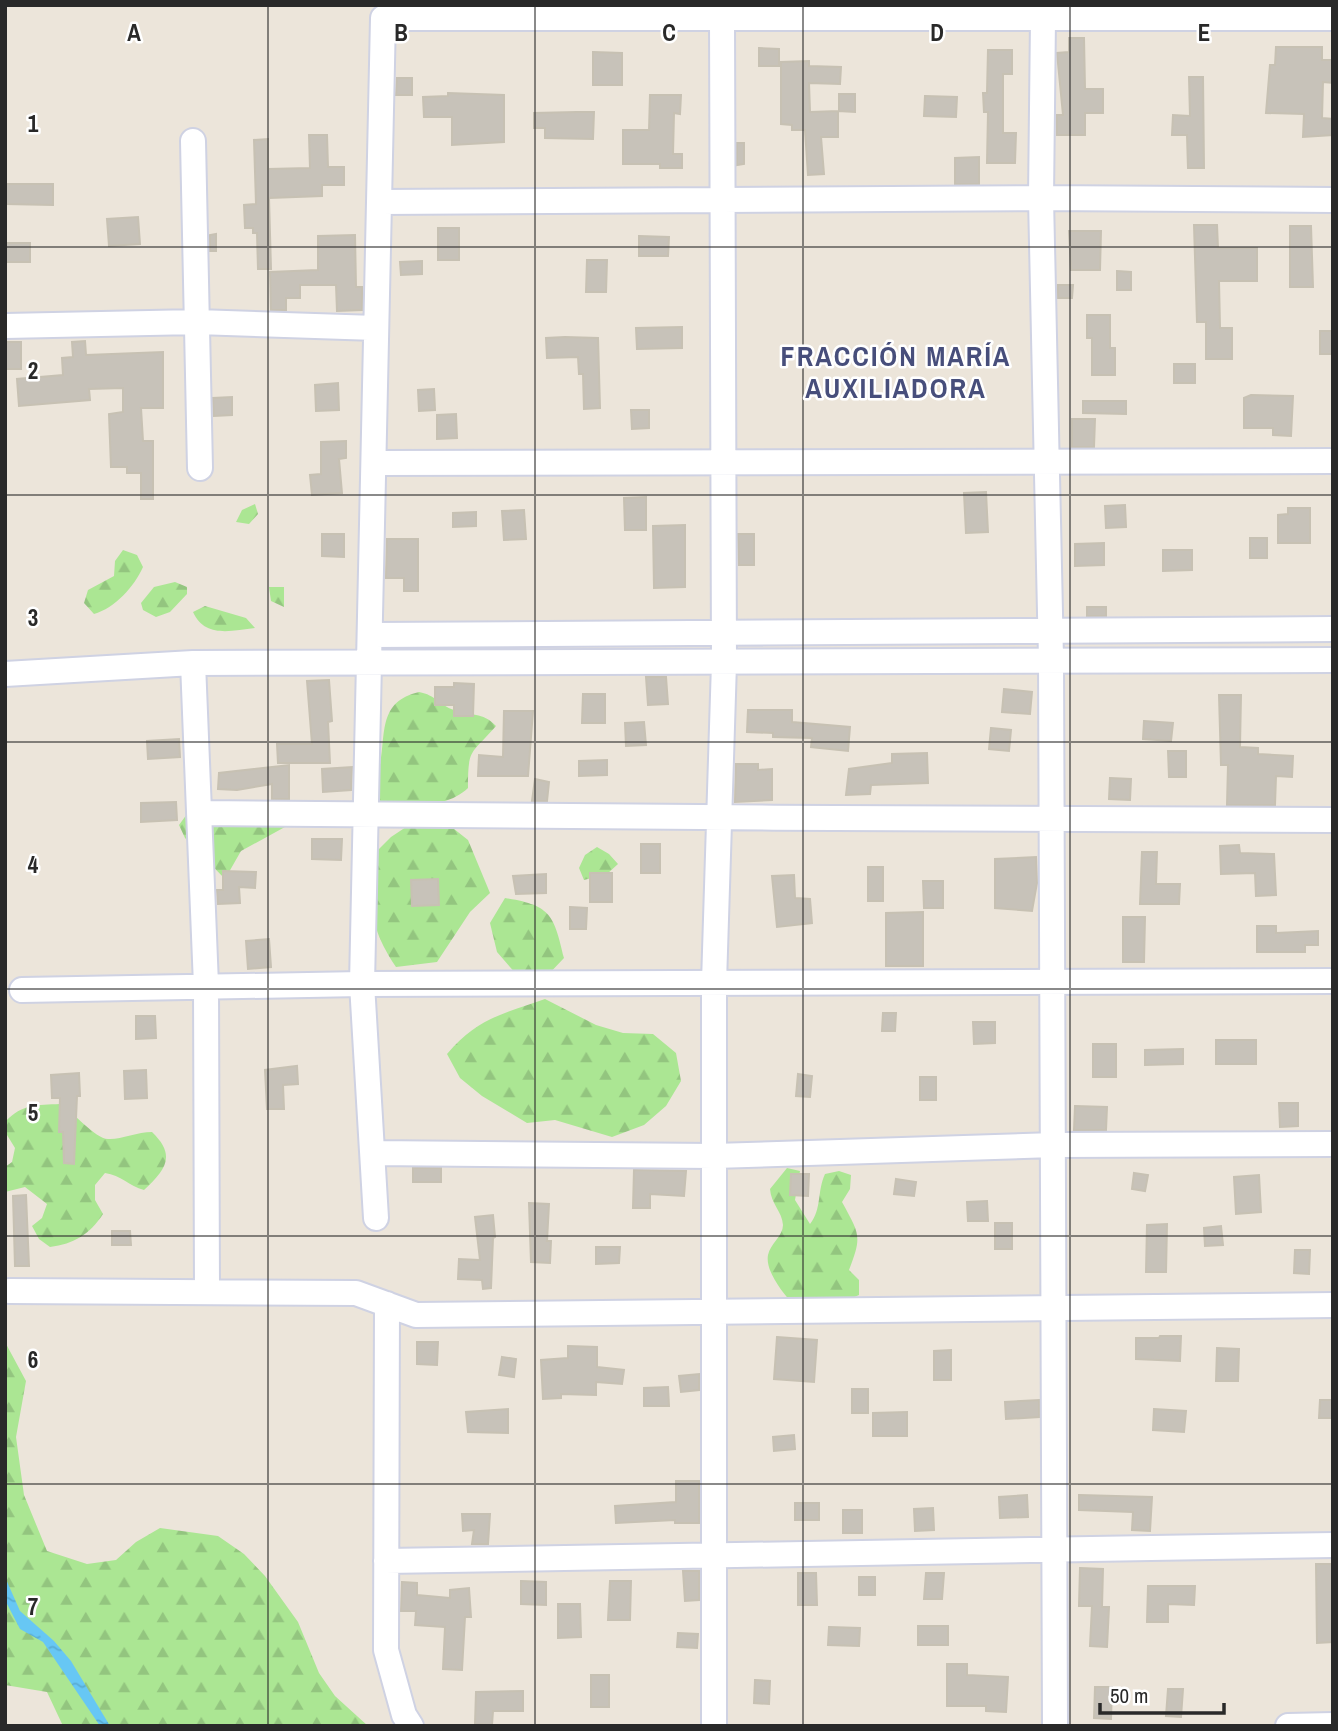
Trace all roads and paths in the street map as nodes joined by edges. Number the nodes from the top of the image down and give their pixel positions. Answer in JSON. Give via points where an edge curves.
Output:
{"nodes":[{"id":1,"x":722,"y":18,"type":"junction"},
{"id":2,"x":1043,"y":18,"type":"junction"},
{"id":3,"x":1333,"y":18,"type":"edge"},
{"id":4,"x":193,"y":141,"type":"dead end"},
{"id":5,"x":1041,"y":198,"type":"junction"},
{"id":6,"x":722,"y":200,"type":"junction"},
{"id":7,"x":1333,"y":200,"type":"edge"},
{"id":8,"x":380,"y":202,"type":"junction"},
{"id":9,"x":197,"y":322,"type":"junction"},
{"id":10,"x":5,"y":326,"type":"edge"},
{"id":11,"x":376,"y":328,"type":"junction"},
{"id":12,"x":1047,"y":461,"type":"junction"},
{"id":13,"x":1333,"y":461,"type":"edge"},
{"id":14,"x":724,"y":462,"type":"junction"},
{"id":15,"x":374,"y":463,"type":"junction"},
{"id":16,"x":200,"y":468,"type":"dead end"},
{"id":17,"x":1333,"y":629,"type":"edge"},
{"id":18,"x":1051,"y":631,"type":"junction"},
{"id":19,"x":724,"y":632,"type":"junction"},
{"id":20,"x":371,"y":635,"type":"junction"},
{"id":21,"x":1051,"y":659,"type":"junction"},
{"id":22,"x":1333,"y":660,"type":"edge"},
{"id":23,"x":192,"y":663,"type":"junction"},
{"id":24,"x":370,"y":663,"type":"junction"},
{"id":25,"x":724,"y":663,"type":"junction"},
{"id":26,"x":5,"y":674,"type":"edge"},
{"id":27,"x":200,"y":813,"type":"junction"},
{"id":28,"x":366,"y":814,"type":"junction"},
{"id":29,"x":720,"y":815,"type":"junction"},
{"id":30,"x":1333,"y":820,"type":"edge"},
{"id":31,"x":1051,"y":821,"type":"junction"},
{"id":32,"x":1333,"y":981,"type":"edge"},
{"id":33,"x":1052,"y":982,"type":"junction"},
{"id":34,"x":714,"y":983,"type":"junction"},
{"id":35,"x":362,"y":984,"type":"junction"},
{"id":36,"x":206,"y":985,"type":"junction"},
{"id":37,"x":22,"y":990,"type":"dead end"},
{"id":38,"x":1333,"y":1144,"type":"edge"},
{"id":39,"x":1054,"y":1145,"type":"junction"},
{"id":40,"x":373,"y":1153,"type":"junction"},
{"id":41,"x":714,"y":1156,"type":"junction"},
{"id":42,"x":376,"y":1218,"type":"dead end"},
{"id":43,"x":9,"y":1291,"type":"dead end"},
{"id":44,"x":207,"y":1292,"type":"junction"},
{"id":45,"x":387,"y":1304,"type":"junction"},
{"id":46,"x":1333,"y":1305,"type":"edge"},
{"id":47,"x":1052,"y":1308,"type":"junction"},
{"id":48,"x":714,"y":1311,"type":"junction"},
{"id":49,"x":1333,"y":1545,"type":"edge"},
{"id":50,"x":1054,"y":1549,"type":"junction"},
{"id":51,"x":714,"y":1555,"type":"junction"},
{"id":52,"x":386,"y":1561,"type":"junction"},
{"id":53,"x":411,"y":1726,"type":"edge"},
{"id":54,"x":714,"y":1726,"type":"edge"},
{"id":55,"x":1055,"y":1726,"type":"edge"},
{"id":56,"x":1288,"y":1726,"type":"edge"},
{"id":57,"x":1333,"y":1726,"type":"edge"}],
"edges":[{"from":1,"to":2,"type":"street"},
{"from":1,"to":6,"type":"street"},
{"from":1,"to":8,"type":"street","via":[[383,18]]},
{"from":2,"to":3,"type":"street"},
{"from":2,"to":5,"type":"street"},
{"from":4,"to":9,"type":"street"},
{"from":5,"to":6,"type":"street"},
{"from":5,"to":7,"type":"street"},
{"from":5,"to":12,"type":"street"},
{"from":6,"to":8,"type":"street"},
{"from":6,"to":14,"type":"street"},
{"from":8,"to":11,"type":"street"},
{"from":9,"to":10,"type":"street"},
{"from":9,"to":11,"type":"street"},
{"from":9,"to":16,"type":"street"},
{"from":11,"to":15,"type":"street"},
{"from":12,"to":13,"type":"street"},
{"from":12,"to":14,"type":"street"},
{"from":12,"to":18,"type":"street"},
{"from":14,"to":15,"type":"street"},
{"from":14,"to":19,"type":"street"},
{"from":15,"to":20,"type":"street"},
{"from":17,"to":18,"type":"street"},
{"from":18,"to":19,"type":"street"},
{"from":18,"to":21,"type":"street"},
{"from":19,"to":20,"type":"street"},
{"from":19,"to":25,"type":"street"},
{"from":20,"to":24,"type":"street"},
{"from":21,"to":22,"type":"street"},
{"from":21,"to":25,"type":"street"},
{"from":21,"to":31,"type":"street"},
{"from":23,"to":24,"type":"street"},
{"from":23,"to":26,"type":"street"},
{"from":23,"to":27,"type":"street"},
{"from":24,"to":25,"type":"street"},
{"from":24,"to":28,"type":"street"},
{"from":25,"to":29,"type":"street"},
{"from":27,"to":28,"type":"street"},
{"from":27,"to":36,"type":"street"},
{"from":28,"to":29,"type":"street"},
{"from":28,"to":35,"type":"street"},
{"from":29,"to":31,"type":"street"},
{"from":29,"to":34,"type":"street"},
{"from":30,"to":31,"type":"street"},
{"from":31,"to":33,"type":"street"},
{"from":32,"to":33,"type":"street"},
{"from":33,"to":34,"type":"street"},
{"from":33,"to":39,"type":"street"},
{"from":34,"to":35,"type":"street"},
{"from":34,"to":41,"type":"street"},
{"from":35,"to":36,"type":"street"},
{"from":35,"to":40,"type":"street"},
{"from":36,"to":37,"type":"street"},
{"from":36,"to":44,"type":"street"},
{"from":38,"to":39,"type":"street"},
{"from":39,"to":41,"type":"street"},
{"from":39,"to":47,"type":"street"},
{"from":40,"to":41,"type":"street"},
{"from":40,"to":42,"type":"street"},
{"from":41,"to":48,"type":"street"},
{"from":43,"to":44,"type":"street"},
{"from":44,"to":45,"type":"street","via":[[356,1293]]},
{"from":45,"to":48,"type":"street","via":[[416,1315]]},
{"from":45,"to":52,"type":"street"},
{"from":46,"to":47,"type":"street"},
{"from":47,"to":48,"type":"street"},
{"from":47,"to":50,"type":"street"},
{"from":48,"to":51,"type":"street"},
{"from":49,"to":50,"type":"street"},
{"from":50,"to":51,"type":"street"},
{"from":50,"to":55,"type":"street"},
{"from":51,"to":52,"type":"street"},
{"from":51,"to":54,"type":"street"},
{"from":52,"to":53,"type":"street","via":[[386,1650]]},
{"from":56,"to":57,"type":"street"}]}
